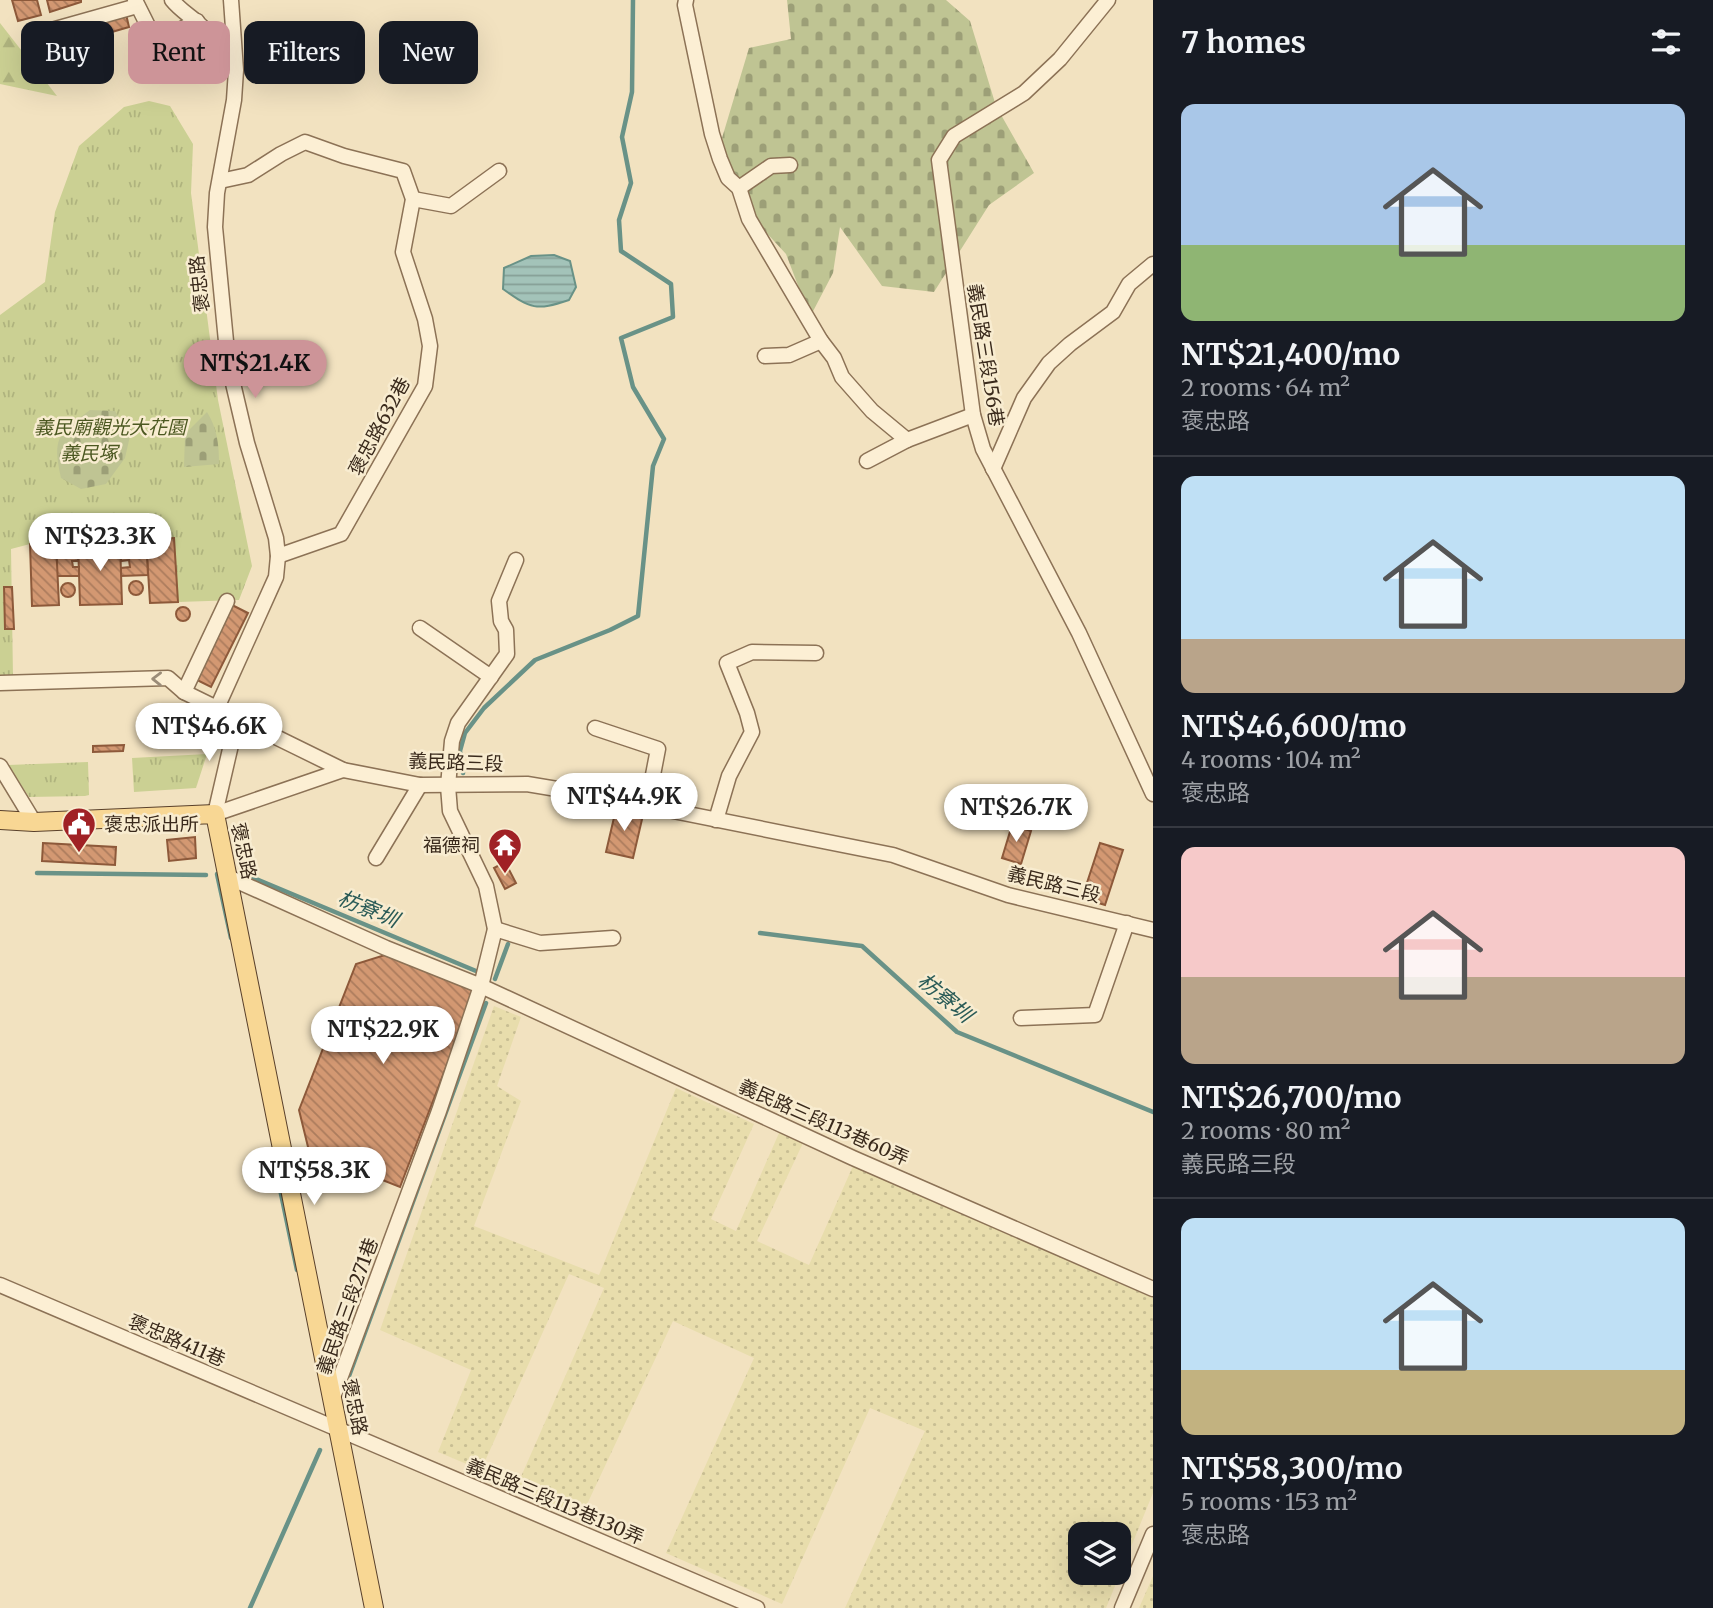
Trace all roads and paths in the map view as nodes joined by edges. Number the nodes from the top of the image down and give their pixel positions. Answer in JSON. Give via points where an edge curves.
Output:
{"nodes":[{"id":1,"x":172,"y":0,"type":"edge"},
{"id":2,"x":231,"y":0,"type":"edge"},
{"id":3,"x":686,"y":0,"type":"edge"},
{"id":4,"x":1108,"y":0,"type":"edge"},
{"id":5,"x":136,"y":3,"type":"edge"},
{"id":6,"x":79,"y":21,"type":"edge"},
{"id":7,"x":145,"y":21,"type":"edge"},
{"id":8,"x":197,"y":21,"type":"edge"},
{"id":9,"x":230,"y":62,"type":"edge"},
{"id":10,"x":236,"y":70,"type":"junction"},
{"id":11,"x":790,"y":165,"type":"dead end"},
{"id":12,"x":499,"y":171,"type":"dead end"},
{"id":13,"x":220,"y":181,"type":"junction"},
{"id":14,"x":739,"y":188,"type":"junction"},
{"id":15,"x":413,"y":199,"type":"junction"},
{"id":16,"x":1153,"y":264,"type":"edge"},
{"id":17,"x":821,"y":341,"type":"junction"},
{"id":18,"x":765,"y":356,"type":"dead end"},
{"id":19,"x":973,"y":415,"type":"junction"},
{"id":20,"x":908,"y":440,"type":"junction"},
{"id":21,"x":867,"y":461,"type":"dead end"},
{"id":22,"x":993,"y":469,"type":"junction"},
{"id":23,"x":278,"y":556,"type":"junction"},
{"id":24,"x":516,"y":560,"type":"dead end"},
{"id":25,"x":227,"y":601,"type":"dead end"},
{"id":26,"x":420,"y":628,"type":"dead end"},
{"id":27,"x":816,"y":653,"type":"dead end"},
{"id":28,"x":491,"y":677,"type":"junction"},
{"id":29,"x":0,"y":682,"type":"edge"},
{"id":30,"x":184,"y":692,"type":"junction"},
{"id":31,"x":217,"y":708,"type":"junction"},
{"id":32,"x":237,"y":719,"type":"junction"},
{"id":33,"x":594,"y":729,"type":"dead end"},
{"id":34,"x":0,"y":766,"type":"edge"},
{"id":35,"x":343,"y":770,"type":"junction"},
{"id":36,"x":1149,"y":781,"type":"edge"},
{"id":37,"x":420,"y":785,"type":"junction"},
{"id":38,"x":448,"y":786,"type":"junction"},
{"id":39,"x":1153,"y":794,"type":"edge"},
{"id":40,"x":648,"y":806,"type":"junction"},
{"id":41,"x":215,"y":814,"type":"junction"},
{"id":42,"x":0,"y":820,"type":"edge"},
{"id":43,"x":716,"y":820,"type":"junction"},
{"id":44,"x":34,"y":821,"type":"junction"},
{"id":45,"x":376,"y":858,"type":"dead end"},
{"id":46,"x":228,"y":877,"type":"junction"},
{"id":47,"x":1127,"y":923,"type":"junction"},
{"id":48,"x":495,"y":929,"type":"junction"},
{"id":49,"x":1153,"y":930,"type":"edge"},
{"id":50,"x":613,"y":938,"type":"dead end"},
{"id":51,"x":481,"y":986,"type":"junction"},
{"id":52,"x":1021,"y":1018,"type":"dead end"},
{"id":53,"x":0,"y":1285,"type":"edge"},
{"id":54,"x":1153,"y":1289,"type":"edge"},
{"id":55,"x":332,"y":1401,"type":"junction"},
{"id":56,"x":339,"y":1430,"type":"junction"},
{"id":57,"x":1153,"y":1534,"type":"edge"},
{"id":58,"x":374,"y":1608,"type":"edge"},
{"id":59,"x":757,"y":1608,"type":"edge"},
{"id":60,"x":1122,"y":1608,"type":"edge"}],
"edges":[{"from":1,"to":8,"type":"street","via":[[182,13]]},
{"from":2,"to":10,"type":"street","name":"褒忠路"},
{"from":3,"to":14,"type":"street","via":[[712,134],[728,178]]},
{"from":4,"to":19,"type":"street","name":"義民路三段156巷","via":[[1060,60],[1024,93],[954,136],[939,160]]},
{"from":5,"to":6,"type":"street"},
{"from":5,"to":7,"type":"street"},
{"from":9,"to":10,"type":"street"},
{"from":10,"to":13,"type":"street","name":"褒忠路"},
{"from":11,"to":14,"type":"street","via":[[771,166]]},
{"from":12,"to":15,"type":"street","via":[[451,206]]},
{"from":13,"to":15,"type":"street","via":[[248,175],[305,142],[403,172]]},
{"from":13,"to":23,"type":"street","name":"褒忠路","via":[[215,228],[228,362]]},
{"from":14,"to":17,"type":"street","via":[[749,219]]},
{"from":15,"to":23,"type":"street","name":"褒忠路632巷","via":[[403,252],[430,346],[425,386],[341,534]]},
{"from":16,"to":22,"type":"street","via":[[1129,284],[1113,312],[1049,363],[1024,398]]},
{"from":17,"to":18,"type":"street","via":[[789,355]]},
{"from":17,"to":20,"type":"street","via":[[842,377],[872,411]]},
{"from":19,"to":20,"type":"street"},
{"from":19,"to":22,"type":"street","name":"義民路三段156巷"},
{"from":20,"to":21,"type":"street"},
{"from":22,"to":36,"type":"street","name":"義民路三段156巷","via":[[1080,633]]},
{"from":23,"to":31,"type":"street","name":"褒忠路","via":[[276,577]]},
{"from":24,"to":28,"type":"street","name":"義民路三段271巷","via":[[499,601],[508,654]]},
{"from":25,"to":30,"type":"street"},
{"from":26,"to":28,"type":"street"},
{"from":27,"to":43,"type":"street","via":[[752,652],[727,663],[752,732],[729,775]]},
{"from":28,"to":38,"type":"street","name":"義民路三段271巷","via":[[454,731]]},
{"from":30,"to":29,"type":"street","one_way":true,"via":[[169,678]]},
{"from":30,"to":31,"type":"street"},
{"from":31,"to":32,"type":"street"},
{"from":32,"to":35,"type":"street"},
{"from":32,"to":41,"type":"street","name":"褒忠路"},
{"from":33,"to":40,"type":"street","via":[[658,749]]},
{"from":34,"to":44,"type":"street"},
{"from":35,"to":37,"type":"street","name":"義民路三段"},
{"from":35,"to":41,"type":"street","name":"義民路三段"},
{"from":36,"to":39,"type":"street","name":"義民路三段156巷"},
{"from":37,"to":38,"type":"street","name":"義民路三段"},
{"from":37,"to":45,"type":"street"},
{"from":38,"to":40,"type":"street","name":"義民路三段","via":[[527,784]]},
{"from":38,"to":48,"type":"street","name":"義民路三段271巷","via":[[450,811],[486,886]]},
{"from":40,"to":43,"type":"street","name":"義民路三段"},
{"from":41,"to":44,"type":"main road","name":"義民路三段"},
{"from":41,"to":46,"type":"main road","name":"褒忠路"},
{"from":42,"to":44,"type":"main road","name":"義民路三段"},
{"from":43,"to":47,"type":"street","name":"義民路三段","via":[[893,855],[1008,895]]},
{"from":46,"to":51,"type":"street","name":"義民路三段113巷60弄"},
{"from":46,"to":55,"type":"main road","name":"褒忠路"},
{"from":47,"to":49,"type":"street","name":"義民路三段"},
{"from":47,"to":52,"type":"street","via":[[1095,1015]]},
{"from":48,"to":50,"type":"street","via":[[540,943]]},
{"from":48,"to":51,"type":"street","name":"義民路三段271巷"},
{"from":51,"to":54,"type":"street","name":"義民路三段113巷60弄","via":[[853,1158]]},
{"from":51,"to":55,"type":"street","name":"義民路三段271巷"},
{"from":53,"to":56,"type":"street","name":"褒忠路411巷"},
{"from":55,"to":56,"type":"main road","name":"褒忠路"},
{"from":56,"to":58,"type":"main road","name":"褒忠路"},
{"from":56,"to":59,"type":"street","name":"義民路三段113巷130弄"},
{"from":57,"to":60,"type":"street"}]}
